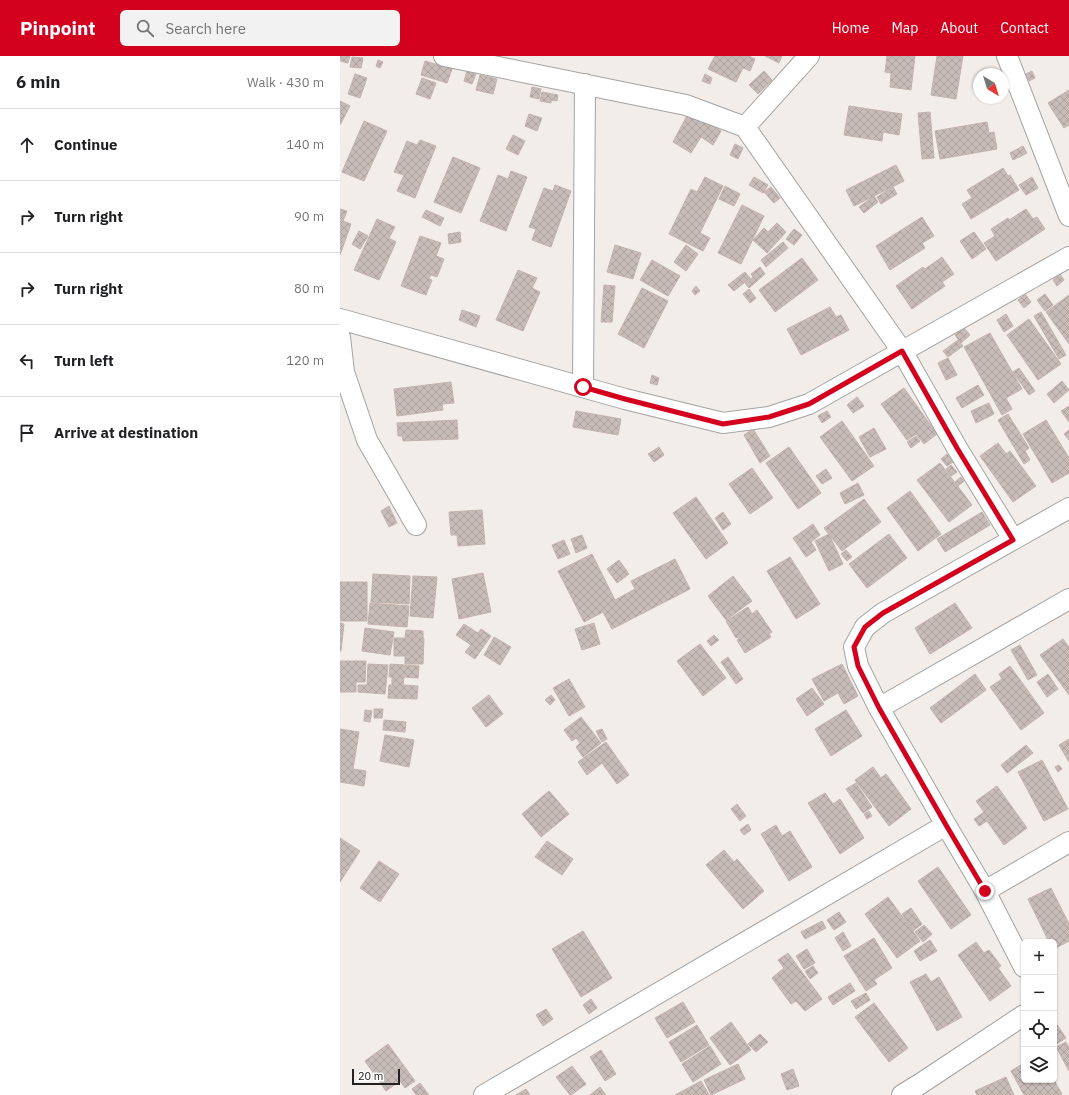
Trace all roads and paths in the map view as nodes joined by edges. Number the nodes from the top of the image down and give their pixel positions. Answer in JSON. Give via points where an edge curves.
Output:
{"nodes":[{"id":1,"x":444,"y":56,"type":"edge"},
{"id":2,"x":810,"y":56,"type":"edge"},
{"id":3,"x":1007,"y":56,"type":"edge"},
{"id":4,"x":585,"y":84,"type":"junction"},
{"id":5,"x":744,"y":128,"type":"junction"},
{"id":6,"x":1069,"y":216,"type":"edge"},
{"id":7,"x":1069,"y":257,"type":"edge"},
{"id":8,"x":340,"y":319,"type":"edge"},
{"id":9,"x":340,"y":337,"type":"edge"},
{"id":10,"x":902,"y":351,"type":"junction"},
{"id":11,"x":583,"y":387,"type":"junction"},
{"id":12,"x":1069,"y":508,"type":"edge"},
{"id":13,"x":416,"y":525,"type":"dead end"},
{"id":14,"x":1013,"y":540,"type":"junction"},
{"id":15,"x":1069,"y":599,"type":"edge"},
{"id":16,"x":879,"y":708,"type":"junction"},
{"id":17,"x":946,"y":825,"type":"junction"},
{"id":18,"x":1069,"y":842,"type":"edge"},
{"id":19,"x":985,"y":891,"type":"junction"},
{"id":20,"x":1021,"y":961,"type":"edge"},
{"id":21,"x":1021,"y":1017,"type":"edge"},
{"id":22,"x":922,"y":1090,"type":"edge"},
{"id":23,"x":484,"y":1095,"type":"edge"},
{"id":24,"x":902,"y":1095,"type":"edge"}],
"edges":[{"from":1,"to":4,"type":"street"},
{"from":2,"to":5,"type":"street"},
{"from":3,"to":6,"type":"street"},
{"from":4,"to":5,"type":"street","via":[[686,105]]},
{"from":4,"to":11,"type":"street"},
{"from":5,"to":10,"type":"street"},
{"from":7,"to":10,"type":"street"},
{"from":8,"to":11,"type":"street"},
{"from":9,"to":13,"type":"street","via":[[344,372],[367,440]]},
{"from":10,"to":11,"type":"street","via":[[809,404],[769,417],[723,424]]},
{"from":10,"to":14,"type":"street"},
{"from":12,"to":14,"type":"street"},
{"from":14,"to":16,"type":"street","via":[[883,613],[865,627],[854,647],[858,666]]},
{"from":15,"to":16,"type":"street"},
{"from":16,"to":17,"type":"street"},
{"from":17,"to":19,"type":"street"},
{"from":17,"to":23,"type":"street"},
{"from":18,"to":19,"type":"street"},
{"from":19,"to":20,"type":"street"},
{"from":21,"to":22,"type":"street"},
{"from":22,"to":24,"type":"street"}]}
